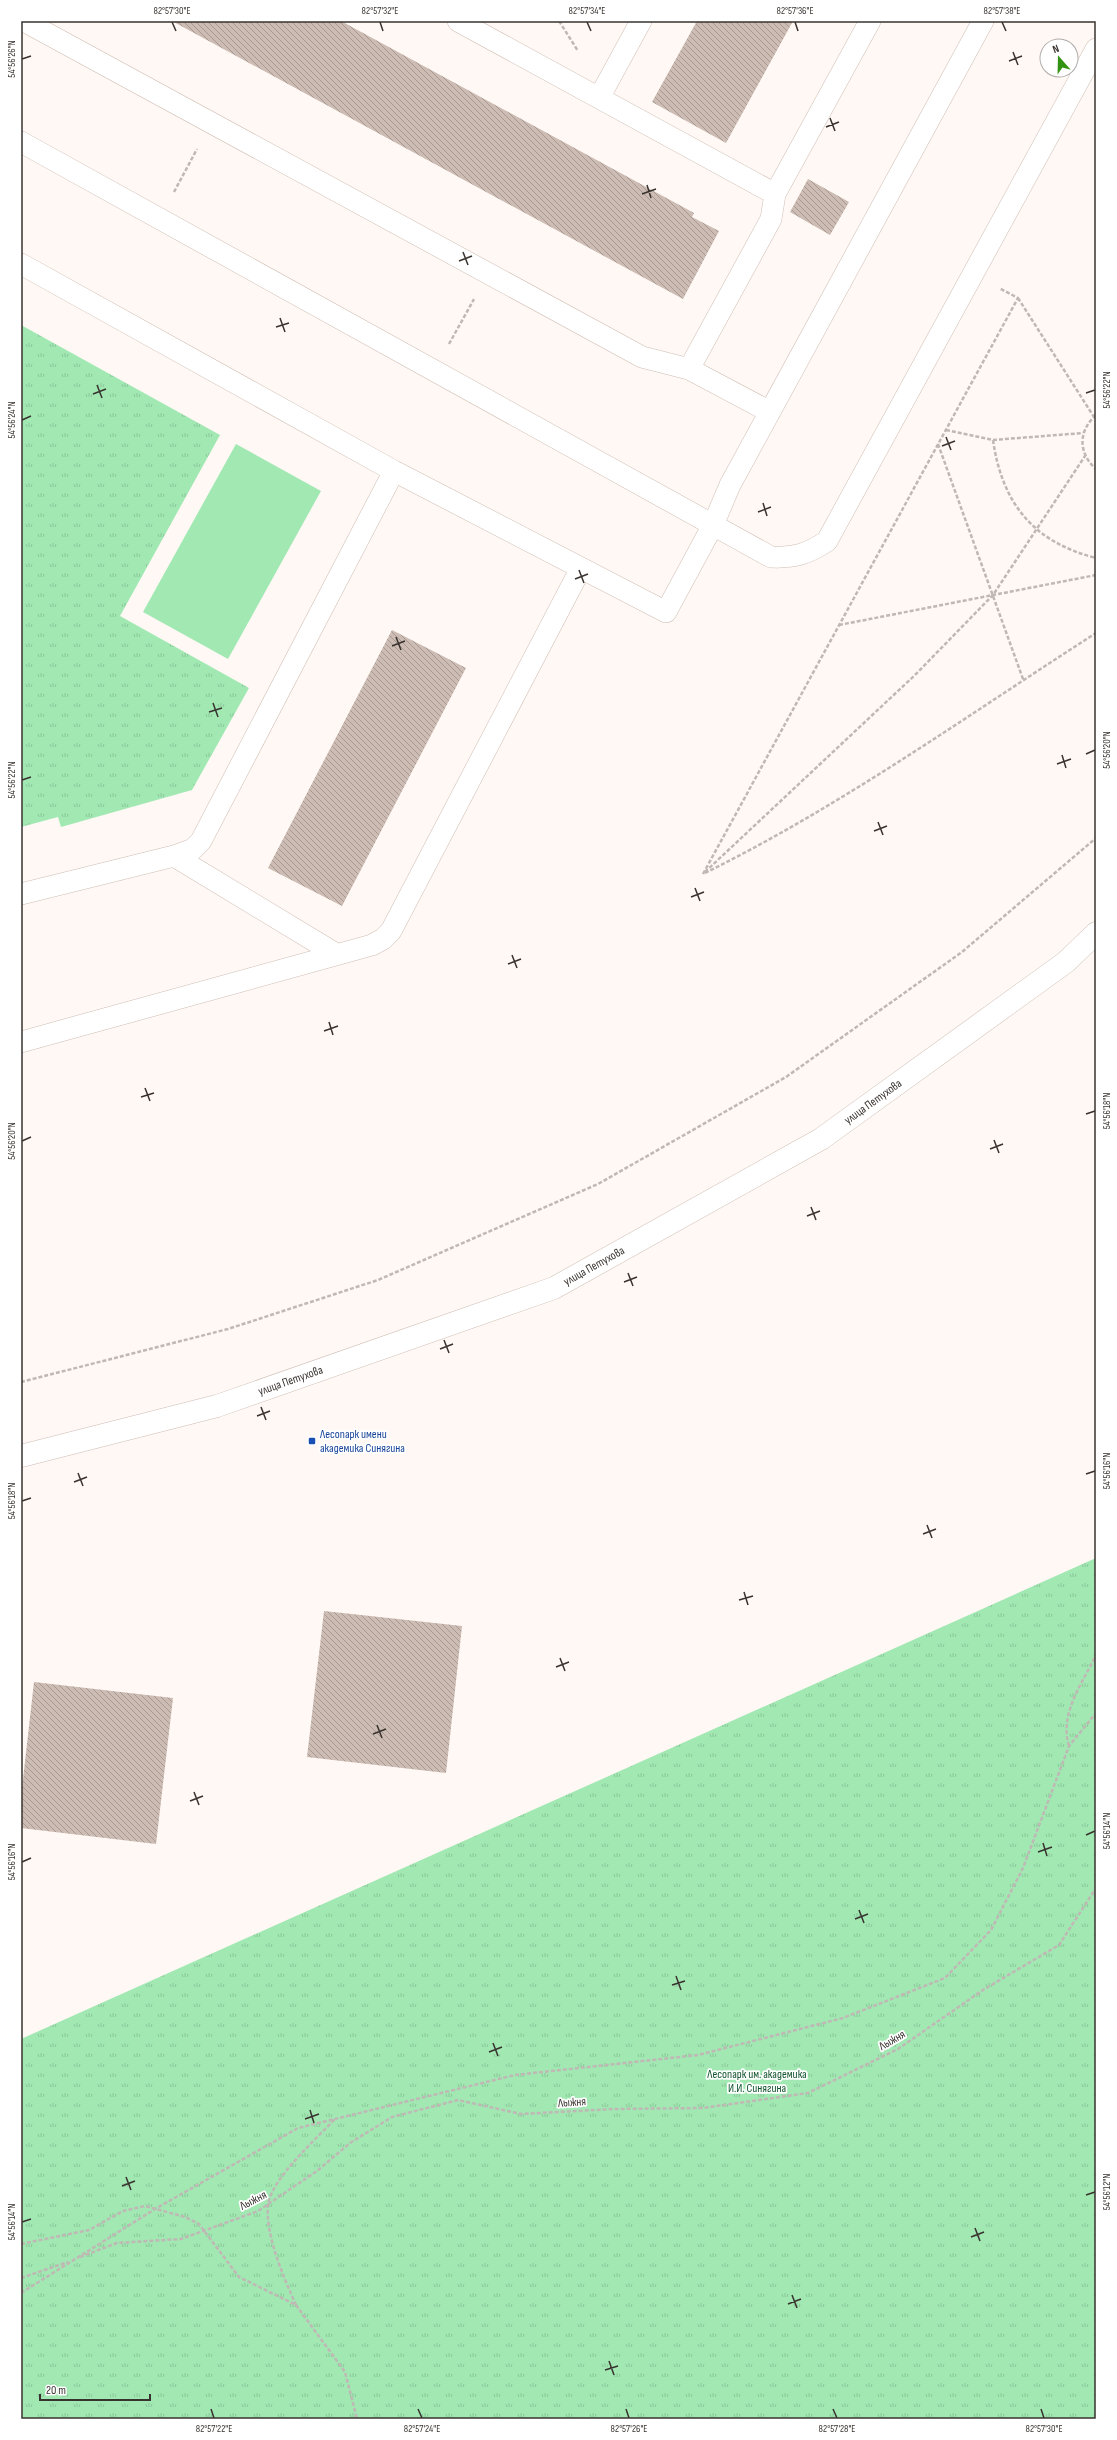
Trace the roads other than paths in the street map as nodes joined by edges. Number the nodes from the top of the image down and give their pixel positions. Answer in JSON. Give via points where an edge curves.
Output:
{"nodes":[{"id":1,"x":24,"y":21,"type":"edge"},
{"id":2,"x":458,"y":21,"type":"edge"},
{"id":3,"x":641,"y":21,"type":"edge"},
{"id":4,"x":870,"y":21,"type":"edge"},
{"id":5,"x":983,"y":21,"type":"edge"},
{"id":6,"x":1096,"y":49,"type":"edge"},
{"id":7,"x":599,"y":98,"type":"junction"},
{"id":8,"x":21,"y":142,"type":"edge"},
{"id":9,"x":775,"y":194,"type":"junction"},
{"id":10,"x":21,"y":264,"type":"edge"},
{"id":11,"x":689,"y":369,"type":"junction"},
{"id":12,"x":770,"y":412,"type":"junction"},
{"id":13,"x":394,"y":471,"type":"junction"},
{"id":14,"x":713,"y":525,"type":"junction"},
{"id":15,"x":581,"y":568,"type":"junction"},
{"id":16,"x":174,"y":856,"type":"junction"},
{"id":17,"x":21,"y":894,"type":"edge"},
{"id":18,"x":1096,"y":933,"type":"edge"},
{"id":19,"x":336,"y":954,"type":"junction"},
{"id":20,"x":21,"y":1042,"type":"edge"},
{"id":21,"x":21,"y":1456,"type":"edge"}],
"edges":[{"from":1,"to":11,"type":"lane","via":[[642,357]]},
{"from":2,"to":7,"type":"lane"},
{"from":3,"to":7,"type":"lane"},
{"from":4,"to":9,"type":"lane"},
{"from":5,"to":12,"type":"lane"},
{"from":6,"to":14,"type":"lane","via":[[827,541],[810,553],[790,558],[771,557]]},
{"from":7,"to":9,"type":"lane"},
{"from":8,"to":14,"type":"lane"},
{"from":9,"to":11,"type":"lane","via":[[771,219]]},
{"from":10,"to":13,"type":"lane"},
{"from":11,"to":12,"type":"lane"},
{"from":12,"to":14,"type":"lane","via":[[730,484]]},
{"from":13,"to":15,"type":"lane"},
{"from":13,"to":16,"type":"lane","via":[[201,841],[194,849]]},
{"from":14,"to":15,"type":"lane","via":[[666,612]]},
{"from":15,"to":19,"type":"lane","via":[[391,931],[372,945]]},
{"from":16,"to":17,"type":"lane"},
{"from":16,"to":19,"type":"lane"},
{"from":18,"to":21,"type":"street","name":"улица Петухова","via":[[1066,962],[820,1139],[554,1288],[217,1406]]},
{"from":19,"to":20,"type":"lane"}]}
